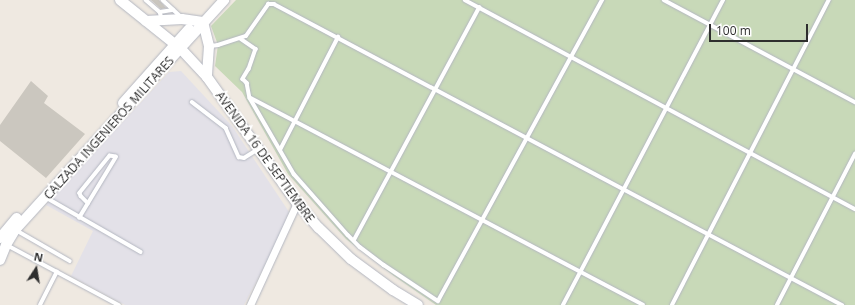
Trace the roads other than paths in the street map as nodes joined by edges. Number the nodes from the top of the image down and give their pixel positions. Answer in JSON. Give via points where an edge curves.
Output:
{"nodes":[{"id":1,"x":121,"y":0,"type":"edge"},
{"id":2,"x":146,"y":0,"type":"edge"},
{"id":3,"x":163,"y":0,"type":"edge"},
{"id":4,"x":465,"y":0,"type":"edge"},
{"id":5,"x":602,"y":0,"type":"edge"},
{"id":6,"x":664,"y":0,"type":"edge"},
{"id":7,"x":723,"y":0,"type":"edge"},
{"id":8,"x":829,"y":0,"type":"edge"},
{"id":9,"x":219,"y":1,"type":"edge"},
{"id":10,"x":479,"y":8,"type":"junction"},
{"id":11,"x":173,"y":10,"type":"junction"},
{"id":12,"x":162,"y":16,"type":"junction"},
{"id":13,"x":182,"y":19,"type":"junction"},
{"id":14,"x":146,"y":21,"type":"junction"},
{"id":15,"x":200,"y":21,"type":"junction"},
{"id":16,"x":710,"y":24,"type":"junction"},
{"id":17,"x":338,"y":38,"type":"junction"},
{"id":18,"x":242,"y":39,"type":"junction"},
{"id":19,"x":209,"y":46,"type":"junction"},
{"id":20,"x":178,"y":47,"type":"junction"},
{"id":21,"x":571,"y":57,"type":"junction"},
{"id":22,"x":793,"y":69,"type":"junction"},
{"id":23,"x":207,"y":77,"type":"junction"},
{"id":24,"x":435,"y":89,"type":"junction"},
{"id":25,"x":250,"y":98,"type":"junction"},
{"id":26,"x":192,"y":102,"type":"dead end"},
{"id":27,"x":855,"y":102,"type":"edge"},
{"id":28,"x":666,"y":108,"type":"junction"},
{"id":29,"x":295,"y":121,"type":"junction"},
{"id":30,"x":527,"y":138,"type":"junction"},
{"id":31,"x":259,"y":149,"type":"junction"},
{"id":32,"x":280,"y":150,"type":"junction"},
{"id":33,"x":750,"y":153,"type":"junction"},
{"id":34,"x":855,"y":154,"type":"edge"},
{"id":35,"x":390,"y":172,"type":"junction"},
{"id":36,"x":624,"y":189,"type":"junction"},
{"id":37,"x":46,"y":197,"type":"junction"},
{"id":38,"x":833,"y":197,"type":"junction"},
{"id":39,"x":88,"y":203,"type":"junction"},
{"id":40,"x":297,"y":203,"type":"junction"},
{"id":41,"x":855,"y":209,"type":"edge"},
{"id":42,"x":79,"y":218,"type":"junction"},
{"id":43,"x":482,"y":220,"type":"junction"},
{"id":44,"x":15,"y":230,"type":"junction"},
{"id":45,"x":708,"y":234,"type":"junction"},
{"id":46,"x":354,"y":240,"type":"junction"},
{"id":47,"x":3,"y":241,"type":"edge"},
{"id":48,"x":141,"y":252,"type":"dead end"},
{"id":49,"x":0,"y":260,"type":"edge"},
{"id":50,"x":70,"y":261,"type":"dead end"},
{"id":51,"x":58,"y":272,"type":"junction"},
{"id":52,"x":581,"y":272,"type":"junction"},
{"id":53,"x":791,"y":278,"type":"junction"},
{"id":54,"x":40,"y":305,"type":"edge"},
{"id":55,"x":119,"y":305,"type":"edge"},
{"id":56,"x":250,"y":305,"type":"edge"},
{"id":57,"x":418,"y":305,"type":"edge"},
{"id":58,"x":563,"y":305,"type":"edge"},
{"id":59,"x":643,"y":305,"type":"edge"},
{"id":60,"x":672,"y":305,"type":"edge"},
{"id":61,"x":777,"y":305,"type":"edge"},
{"id":62,"x":842,"y":305,"type":"edge"}],
"edges":[{"from":1,"to":14,"type":"main road","name":"AVENIDA 16 DE SEPTIEMBRE"},
{"from":2,"to":12,"type":"lane"},
{"from":3,"to":11,"type":"lane"},
{"from":4,"to":10,"type":"lane"},
{"from":5,"to":21,"type":"lane"},
{"from":6,"to":16,"type":"lane"},
{"from":7,"to":16,"type":"lane"},
{"from":8,"to":22,"type":"lane"},
{"from":9,"to":15,"type":"main road","name":"CALZADA INGENIEROS MILITARES"},
{"from":10,"to":21,"type":"lane"},
{"from":10,"to":24,"type":"lane"},
{"from":11,"to":12,"type":"lane"},
{"from":11,"to":13,"type":"lane"},
{"from":12,"to":13,"type":"main road"},
{"from":12,"to":14,"type":"main road"},
{"from":13,"to":15,"type":"main road"},
{"from":14,"to":20,"type":"main road","name":"AVENIDA 16 DE SEPTIEMBRE"},
{"from":15,"to":19,"type":"main road"},
{"from":15,"to":20,"type":"main road","name":"CALZADA INGENIEROS MILITARES"},
{"from":16,"to":22,"type":"lane"},
{"from":16,"to":28,"type":"lane"},
{"from":17,"to":18,"type":"lane","via":[[271,3]]},
{"from":17,"to":24,"type":"lane"},
{"from":17,"to":29,"type":"lane"},
{"from":18,"to":19,"type":"lane"},
{"from":18,"to":25,"type":"lane","via":[[256,49],[243,79],[247,83]]},
{"from":19,"to":23,"type":"main road"},
{"from":20,"to":23,"type":"main road","name":"AVENIDA 16 DE SEPTIEMBRE"},
{"from":20,"to":37,"type":"main road","name":"CALZADA INGENIEROS MILITARES"},
{"from":20,"to":47,"type":"main road","name":"CALZADA INGENIEROS MILITARES"},
{"from":21,"to":28,"type":"lane"},
{"from":21,"to":30,"type":"lane"},
{"from":22,"to":27,"type":"lane"},
{"from":22,"to":33,"type":"lane"},
{"from":23,"to":31,"type":"main road","name":"AVENIDA 16 DE SEPTIEMBRE"},
{"from":24,"to":30,"type":"lane"},
{"from":24,"to":35,"type":"lane"},
{"from":25,"to":29,"type":"lane"},
{"from":25,"to":32,"type":"lane"},
{"from":26,"to":31,"type":"lane","via":[[226,128],[239,157],[244,158]]},
{"from":28,"to":33,"type":"lane"},
{"from":28,"to":36,"type":"lane"},
{"from":29,"to":32,"type":"lane"},
{"from":29,"to":35,"type":"lane"},
{"from":30,"to":36,"type":"lane"},
{"from":30,"to":43,"type":"lane"},
{"from":31,"to":40,"type":"main road","name":"AVENIDA 16 DE SEPTIEMBRE"},
{"from":32,"to":46,"type":"lane","via":[[294,174]]},
{"from":33,"to":38,"type":"lane"},
{"from":33,"to":45,"type":"lane"},
{"from":34,"to":38,"type":"lane"},
{"from":35,"to":43,"type":"lane"},
{"from":35,"to":46,"type":"lane"},
{"from":36,"to":45,"type":"lane"},
{"from":36,"to":52,"type":"lane"},
{"from":37,"to":42,"type":"lane"},
{"from":37,"to":44,"type":"main road","name":"CALZADA INGENIEROS MILITARES"},
{"from":38,"to":41,"type":"lane"},
{"from":38,"to":53,"type":"lane"},
{"from":39,"to":39,"type":"lane","via":[[80,193],[110,156],[116,157]]},
{"from":39,"to":42,"type":"lane"},
{"from":40,"to":56,"type":"street"},
{"from":40,"to":57,"type":"main road","name":"AVENIDA 16 DE SEPTIEMBRE","via":[[351,259]]},
{"from":42,"to":48,"type":"lane"},
{"from":43,"to":46,"type":"lane","via":[[438,301],[384,265]]},
{"from":43,"to":52,"type":"lane"},
{"from":44,"to":47,"type":"main road","name":"CALZADA INGENIEROS MILITARES"},
{"from":44,"to":50,"type":"lane"},
{"from":45,"to":53,"type":"lane"},
{"from":45,"to":60,"type":"lane"},
{"from":47,"to":49,"type":"main road","name":"CALZADA INGENIEROS MILITARES"},
{"from":47,"to":51,"type":"lane"},
{"from":51,"to":54,"type":"lane"},
{"from":51,"to":55,"type":"lane"},
{"from":52,"to":58,"type":"lane"},
{"from":52,"to":59,"type":"lane"},
{"from":53,"to":61,"type":"lane"},
{"from":53,"to":62,"type":"lane"}]}
